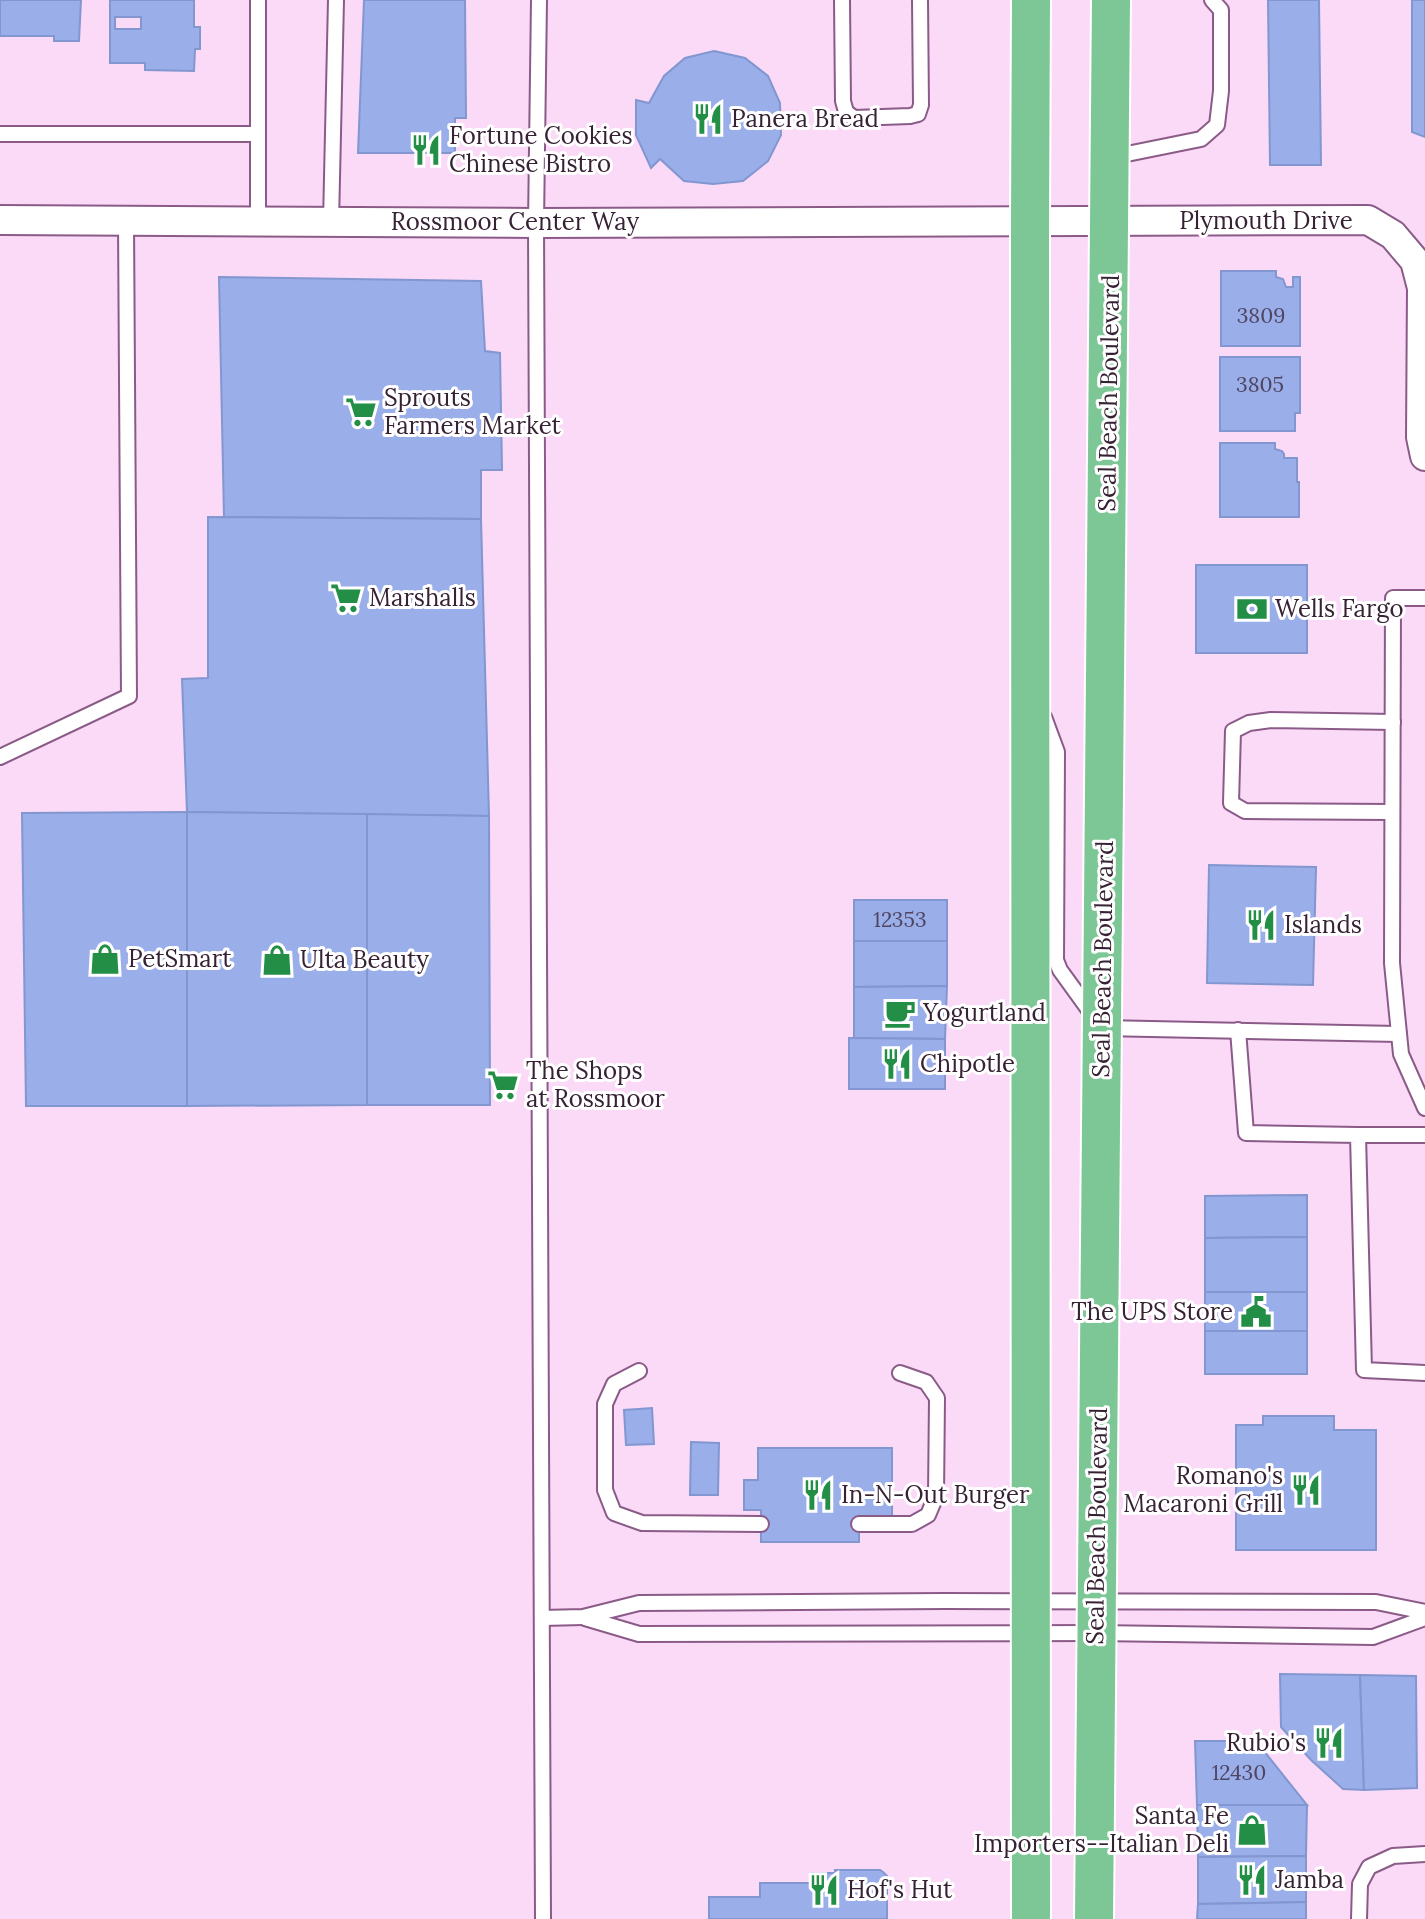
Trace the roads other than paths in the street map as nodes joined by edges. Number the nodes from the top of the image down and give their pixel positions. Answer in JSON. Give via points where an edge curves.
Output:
{"nodes":[{"id":1,"x":258,"y":0,"type":"edge"},
{"id":2,"x":336,"y":0,"type":"edge"},
{"id":3,"x":539,"y":0,"type":"edge"},
{"id":4,"x":842,"y":0,"type":"edge"},
{"id":5,"x":920,"y":0,"type":"edge"},
{"id":6,"x":1031,"y":0,"type":"edge"},
{"id":7,"x":1111,"y":0,"type":"edge"},
{"id":8,"x":1212,"y":0,"type":"edge"},
{"id":9,"x":0,"y":134,"type":"edge"},
{"id":10,"x":257,"y":134,"type":"junction"},
{"id":11,"x":1111,"y":158,"type":"junction"},
{"id":12,"x":0,"y":220,"type":"edge"},
{"id":13,"x":126,"y":221,"type":"junction"},
{"id":14,"x":1030,"y":221,"type":"junction"},
{"id":15,"x":258,"y":222,"type":"junction"},
{"id":16,"x":331,"y":222,"type":"junction"},
{"id":17,"x":1110,"y":222,"type":"junction"},
{"id":18,"x":536,"y":223,"type":"junction"},
{"id":19,"x":1425,"y":456,"type":"edge"},
{"id":20,"x":1425,"y":598,"type":"edge"},
{"id":21,"x":1031,"y":684,"type":"junction"},
{"id":22,"x":1393,"y":722,"type":"junction"},
{"id":23,"x":0,"y":757,"type":"edge"},
{"id":24,"x":1392,"y":812,"type":"junction"},
{"id":25,"x":1102,"y":1028,"type":"junction"},
{"id":26,"x":1238,"y":1031,"type":"junction"},
{"id":27,"x":1399,"y":1034,"type":"junction"},
{"id":28,"x":1425,"y":1108,"type":"edge"},
{"id":29,"x":1358,"y":1135,"type":"junction"},
{"id":30,"x":1425,"y":1135,"type":"edge"},
{"id":31,"x":639,"y":1371,"type":"dead end"},
{"id":32,"x":900,"y":1373,"type":"dead end"},
{"id":33,"x":1425,"y":1373,"type":"edge"},
{"id":34,"x":761,"y":1524,"type":"dead end"},
{"id":35,"x":859,"y":1524,"type":"dead end"},
{"id":36,"x":1425,"y":1612,"type":"edge"},
{"id":37,"x":583,"y":1617,"type":"junction"},
{"id":38,"x":1031,"y":1617,"type":"junction"},
{"id":39,"x":1096,"y":1617,"type":"junction"},
{"id":40,"x":542,"y":1618,"type":"junction"},
{"id":41,"x":1425,"y":1618,"type":"edge"},
{"id":42,"x":1425,"y":1854,"type":"edge"},
{"id":43,"x":543,"y":1919,"type":"edge"},
{"id":44,"x":1031,"y":1919,"type":"edge"},
{"id":45,"x":1094,"y":1919,"type":"edge"},
{"id":46,"x":1359,"y":1919,"type":"edge"}],
"edges":[{"from":1,"to":10,"type":"lane"},
{"from":2,"to":16,"type":"lane"},
{"from":3,"to":18,"type":"lane"},
{"from":4,"to":5,"type":"lane","via":[[843,101],[855,118],[918,114]]},
{"from":6,"to":14,"type":"main road"},
{"from":7,"to":11,"type":"main road","name":"Seal Beach Boulevard"},
{"from":8,"to":11,"type":"lane","via":[[1221,10],[1217,125],[1201,139]]},
{"from":9,"to":10,"type":"lane"},
{"from":10,"to":15,"type":"lane"},
{"from":11,"to":17,"type":"main road","name":"Seal Beach Boulevard"},
{"from":12,"to":13,"type":"street","name":"Rossmoor Center Way"},
{"from":13,"to":15,"type":"street","name":"Rossmoor Center Way"},
{"from":13,"to":23,"type":"lane","via":[[129,696]]},
{"from":14,"to":17,"type":"street","name":"Plymouth Drive"},
{"from":14,"to":18,"type":"street","name":"Rossmoor Center Way"},
{"from":14,"to":21,"type":"main road"},
{"from":15,"to":16,"type":"street","name":"Rossmoor Center Way"},
{"from":16,"to":18,"type":"street","name":"Rossmoor Center Way"},
{"from":17,"to":19,"type":"street","name":"Plymouth Drive","via":[[1368,220],[1393,234],[1415,261],[1422,288],[1421,437]]},
{"from":17,"to":25,"type":"main road","name":"Seal Beach Boulevard"},
{"from":18,"to":40,"type":"lane"},
{"from":20,"to":22,"type":"lane","via":[[1393,598]]},
{"from":21,"to":25,"type":"lane","via":[[1057,752],[1056,960]]},
{"from":21,"to":38,"type":"main road"},
{"from":22,"to":24,"type":"lane"},
{"from":22,"to":24,"type":"lane","via":[[1271,720],[1233,731],[1231,803],[1245,811]]},
{"from":24,"to":27,"type":"lane","via":[[1392,963]]},
{"from":25,"to":26,"type":"lane"},
{"from":25,"to":39,"type":"main road","name":"Seal Beach Boulevard"},
{"from":26,"to":27,"type":"lane"},
{"from":26,"to":29,"type":"lane","via":[[1246,1133]]},
{"from":27,"to":28,"type":"lane","via":[[1401,1054]]},
{"from":29,"to":30,"type":"lane"},
{"from":29,"to":33,"type":"lane","via":[[1364,1370]]},
{"from":31,"to":34,"type":"lane","via":[[614,1384],[605,1404],[605,1490],[614,1514],[642,1523]]},
{"from":32,"to":35,"type":"lane","via":[[926,1382],[937,1398],[936,1496],[928,1515],[912,1524]]},
{"from":36,"to":39,"type":"lane","via":[[1376,1602]]},
{"from":37,"to":38,"type":"lane","via":[[639,1602]]},
{"from":37,"to":38,"type":"lane","via":[[639,1634]]},
{"from":37,"to":40,"type":"lane"},
{"from":38,"to":39,"type":"lane"},
{"from":38,"to":39,"type":"lane"},
{"from":38,"to":44,"type":"main road"},
{"from":39,"to":41,"type":"lane","via":[[1373,1637]]},
{"from":39,"to":45,"type":"main road","name":"Seal Beach Boulevard"},
{"from":40,"to":43,"type":"lane"},
{"from":42,"to":46,"type":"lane","via":[[1393,1856],[1368,1867],[1360,1884]]}]}
